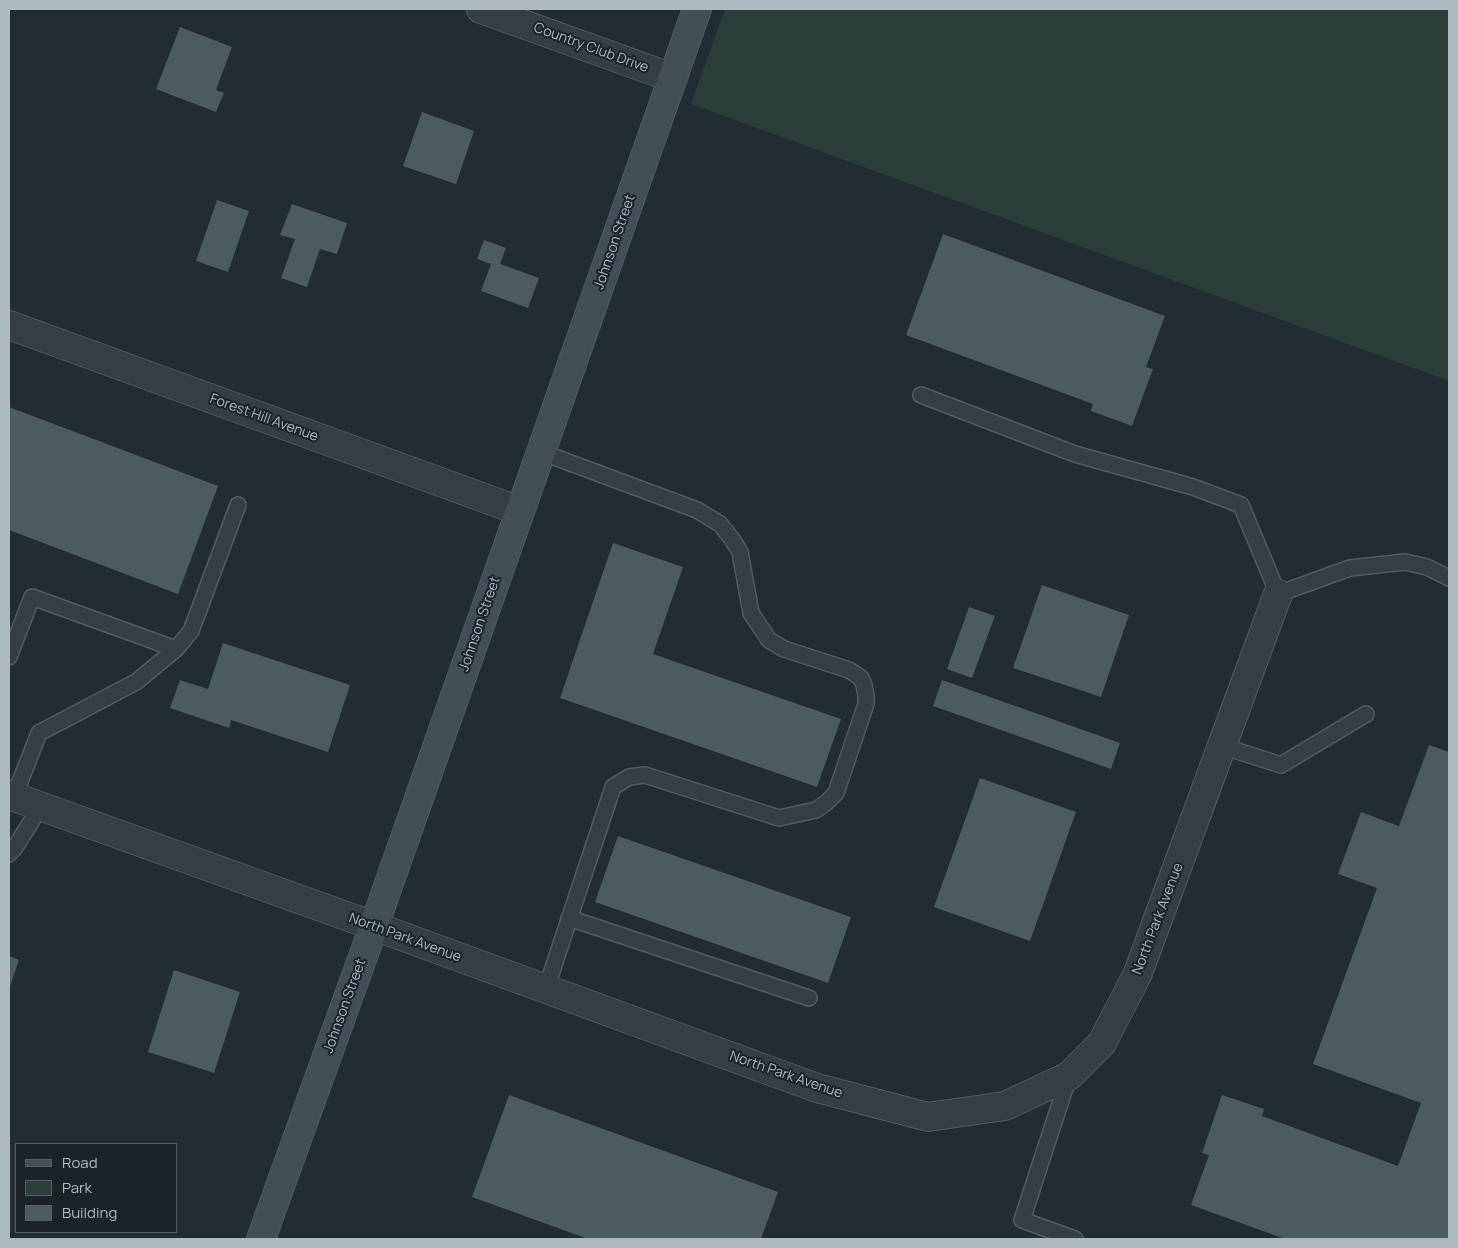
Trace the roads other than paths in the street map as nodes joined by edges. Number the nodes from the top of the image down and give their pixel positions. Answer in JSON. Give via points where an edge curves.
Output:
{"nodes":[{"id":1,"x":481,"y":9,"type":"edge"},
{"id":2,"x":697,"y":9,"type":"edge"},
{"id":3,"x":673,"y":78,"type":"junction"},
{"id":4,"x":9,"y":325,"type":"edge"},
{"id":5,"x":921,"y":395,"type":"dead end"},
{"id":6,"x":541,"y":452,"type":"junction"},
{"id":7,"x":238,"y":505,"type":"dead end"},
{"id":8,"x":520,"y":512,"type":"junction"},
{"id":9,"x":1449,"y":578,"type":"edge"},
{"id":10,"x":1278,"y":594,"type":"junction"},
{"id":11,"x":176,"y":649,"type":"junction"},
{"id":12,"x":9,"y":658,"type":"edge"},
{"id":13,"x":1366,"y":714,"type":"dead end"},
{"id":14,"x":1222,"y":746,"type":"junction"},
{"id":15,"x":11,"y":796,"type":"edge"},
{"id":16,"x":40,"y":806,"type":"junction"},
{"id":17,"x":9,"y":854,"type":"edge"},
{"id":18,"x":569,"y":918,"type":"junction"},
{"id":19,"x":374,"y":926,"type":"junction"},
{"id":20,"x":546,"y":989,"type":"junction"},
{"id":21,"x":809,"y":998,"type":"dead end"},
{"id":22,"x":1069,"y":1076,"type":"junction"},
{"id":23,"x":261,"y":1239,"type":"edge"},
{"id":24,"x":1075,"y":1239,"type":"edge"}],
"edges":[{"from":1,"to":3,"type":"street","name":"Country Club Drive"},
{"from":2,"to":3,"type":"street","name":"Johnson Street"},
{"from":3,"to":6,"type":"street","name":"Johnson Street"},
{"from":4,"to":8,"type":"street","name":"Forest Hill Avenue"},
{"from":5,"to":10,"type":"lane","via":[[1076,454],[1193,487],[1241,505]]},
{"from":6,"to":8,"type":"street","name":"Johnson Street"},
{"from":6,"to":18,"type":"lane","via":[[697,510],[720,524],[740,552],[751,613],[769,640],[784,649],[849,670],[861,678],[866,696],[836,793],[816,810],[779,818],[645,775],[629,777],[613,787]]},
{"from":7,"to":11,"type":"lane","via":[[191,631]]},
{"from":8,"to":19,"type":"street","name":"Johnson Street"},
{"from":9,"to":10,"type":"lane","via":[[1427,567],[1405,562],[1350,568]]},
{"from":10,"to":14,"type":"street","name":"North Park Avenue"},
{"from":11,"to":12,"type":"lane","via":[[32,597]]},
{"from":11,"to":15,"type":"lane","via":[[136,682],[39,733]]},
{"from":13,"to":14,"type":"lane","via":[[1281,765]]},
{"from":14,"to":22,"type":"street","name":"North Park Avenue","via":[[1138,973],[1102,1042]]},
{"from":15,"to":16,"type":"street","name":"North Park Avenue"},
{"from":16,"to":17,"type":"lane"},
{"from":16,"to":19,"type":"street","name":"North Park Avenue"},
{"from":18,"to":20,"type":"lane"},
{"from":18,"to":21,"type":"lane"},
{"from":19,"to":20,"type":"street","name":"North Park Avenue"},
{"from":19,"to":23,"type":"street","name":"Johnson Street"},
{"from":20,"to":22,"type":"street","name":"North Park Avenue","via":[[817,1088],[928,1117],[1005,1106]]},
{"from":22,"to":24,"type":"lane","via":[[1022,1220]]}]}
